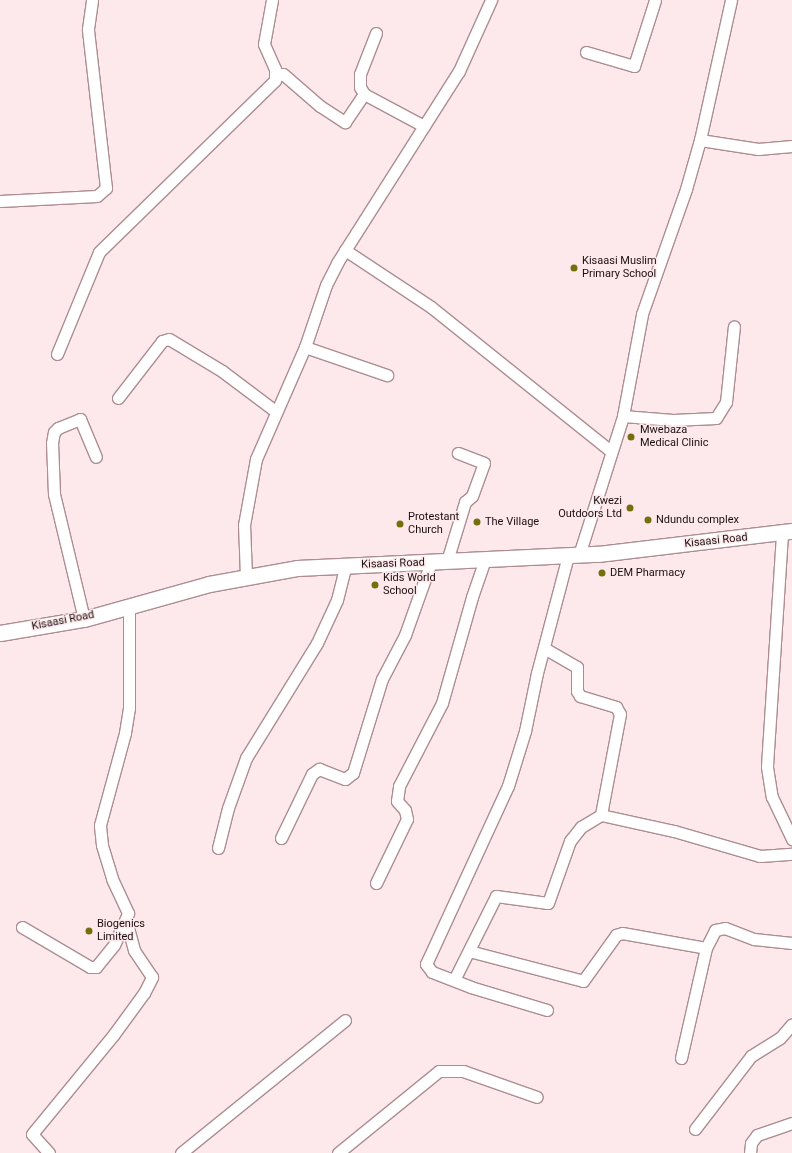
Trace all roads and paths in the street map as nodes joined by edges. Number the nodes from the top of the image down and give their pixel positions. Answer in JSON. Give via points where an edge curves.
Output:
{"nodes":[{"id":1,"x":92,"y":0,"type":"edge"},
{"id":2,"x":272,"y":0,"type":"edge"},
{"id":3,"x":491,"y":0,"type":"edge"},
{"id":4,"x":655,"y":0,"type":"edge"},
{"id":5,"x":731,"y":0,"type":"edge"},
{"id":6,"x":376,"y":33,"type":"dead end"},
{"id":7,"x":586,"y":52,"type":"dead end"},
{"id":8,"x":276,"y":76,"type":"junction"},
{"id":9,"x":364,"y":94,"type":"junction"},
{"id":10,"x":424,"y":126,"type":"junction"},
{"id":11,"x":700,"y":140,"type":"junction"},
{"id":12,"x":792,"y":146,"type":"edge"},
{"id":13,"x":0,"y":201,"type":"edge"},
{"id":14,"x":345,"y":250,"type":"junction"},
{"id":15,"x":734,"y":326,"type":"dead end"},
{"id":16,"x":305,"y":347,"type":"junction"},
{"id":17,"x":57,"y":354,"type":"dead end"},
{"id":18,"x":387,"y":375,"type":"dead end"},
{"id":19,"x":118,"y":398,"type":"dead end"},
{"id":20,"x":275,"y":411,"type":"junction"},
{"id":21,"x":622,"y":416,"type":"junction"},
{"id":22,"x":611,"y":451,"type":"junction"},
{"id":23,"x":458,"y":453,"type":"dead end"},
{"id":24,"x":96,"y":457,"type":"dead end"},
{"id":25,"x":787,"y":533,"type":"edge"},
{"id":26,"x":574,"y":556,"type":"junction"},
{"id":27,"x":485,"y":560,"type":"junction"},
{"id":28,"x":431,"y":562,"type":"junction"},
{"id":29,"x":448,"y":562,"type":"junction"},
{"id":30,"x":346,"y":565,"type":"junction"},
{"id":31,"x":246,"y":576,"type":"junction"},
{"id":32,"x":129,"y":606,"type":"junction"},
{"id":33,"x":84,"y":619,"type":"junction"},
{"id":34,"x":0,"y":633,"type":"edge"},
{"id":35,"x":544,"y":648,"type":"junction"},
{"id":36,"x":601,"y":815,"type":"junction"},
{"id":37,"x":281,"y":838,"type":"dead end"},
{"id":38,"x":792,"y":839,"type":"edge"},
{"id":39,"x":218,"y":848,"type":"dead end"},
{"id":40,"x":792,"y":854,"type":"edge"},
{"id":41,"x":376,"y":883,"type":"dead end"},
{"id":42,"x":126,"y":921,"type":"junction"},
{"id":43,"x":22,"y":927,"type":"dead end"},
{"id":44,"x":792,"y":943,"type":"edge"},
{"id":45,"x":706,"y":948,"type":"junction"},
{"id":46,"x":469,"y":951,"type":"junction"},
{"id":47,"x":454,"y":980,"type":"junction"},
{"id":48,"x":547,"y":1010,"type":"dead end"},
{"id":49,"x":345,"y":1020,"type":"dead end"},
{"id":50,"x":792,"y":1024,"type":"edge"},
{"id":51,"x":681,"y":1058,"type":"dead end"},
{"id":52,"x":537,"y":1097,"type":"dead end"},
{"id":53,"x":792,"y":1122,"type":"edge"},
{"id":54,"x":695,"y":1129,"type":"dead end"},
{"id":55,"x":49,"y":1153,"type":"edge"},
{"id":56,"x":181,"y":1153,"type":"edge"},
{"id":57,"x":338,"y":1153,"type":"edge"},
{"id":58,"x":750,"y":1153,"type":"edge"}],
"edges":[{"from":1,"to":13,"type":"street","via":[[88,29],[106,188],[97,196]]},
{"from":2,"to":8,"type":"street","via":[[264,44]]},
{"from":3,"to":10,"type":"street","via":[[459,71]]},
{"from":4,"to":7,"type":"street","via":[[634,66]]},
{"from":5,"to":11,"type":"street"},
{"from":6,"to":9,"type":"street","via":[[360,74],[360,87]]},
{"from":8,"to":9,"type":"street","via":[[283,74],[320,106],[345,122]]},
{"from":8,"to":17,"type":"street","via":[[273,84],[99,252]]},
{"from":9,"to":10,"type":"street"},
{"from":10,"to":14,"type":"street"},
{"from":11,"to":12,"type":"street","via":[[758,149]]},
{"from":11,"to":21,"type":"street","via":[[686,189],[642,314]]},
{"from":14,"to":16,"type":"street","via":[[317,306]]},
{"from":14,"to":22,"type":"street","via":[[431,307]]},
{"from":15,"to":21,"type":"street","via":[[726,402],[720,415],[708,419],[673,420]]},
{"from":16,"to":18,"type":"street"},
{"from":16,"to":20,"type":"street"},
{"from":19,"to":20,"type":"street","via":[[162,341],[169,339],[237,381]]},
{"from":20,"to":31,"type":"street","via":[[256,459],[249,488],[244,525]]},
{"from":21,"to":22,"type":"street"},
{"from":22,"to":26,"type":"street"},
{"from":23,"to":29,"type":"street","via":[[484,464],[472,496],[465,502]]},
{"from":24,"to":33,"type":"street","via":[[80,419],[54,432],[54,494]]},
{"from":25,"to":26,"type":"main road","name":"Kisaasi Road"},
{"from":25,"to":38,"type":"street","via":[[766,767],[772,798]]},
{"from":26,"to":27,"type":"main road","name":"Kisaasi Road"},
{"from":26,"to":35,"type":"street"},
{"from":27,"to":29,"type":"main road","name":"Kisaasi Road"},
{"from":27,"to":41,"type":"street","via":[[442,703],[399,786],[397,801],[406,810],[408,820]]},
{"from":28,"to":29,"type":"main road","name":"Kisaasi Road"},
{"from":28,"to":30,"type":"main road","name":"Kisaasi Road"},
{"from":28,"to":37,"type":"street","via":[[405,635],[382,679],[353,773],[345,779],[319,769],[312,774]]},
{"from":30,"to":31,"type":"main road","name":"Kisaasi Road","via":[[297,568]]},
{"from":30,"to":39,"type":"street","via":[[337,600],[317,643],[246,758],[228,808]]},
{"from":31,"to":32,"type":"main road","name":"Kisaasi Road"},
{"from":32,"to":33,"type":"main road","name":"Kisaasi Road"},
{"from":32,"to":42,"type":"street","via":[[129,708],[125,733],[100,825],[102,845],[112,878],[119,898],[128,910]]},
{"from":33,"to":34,"type":"main road","name":"Kisaasi Road"},
{"from":35,"to":36,"type":"street","via":[[577,666],[577,691],[580,696],[616,707],[620,714]]},
{"from":35,"to":47,"type":"street","via":[[520,752],[506,793],[426,964],[432,972]]},
{"from":36,"to":40,"type":"street","via":[[674,831],[760,856]]},
{"from":36,"to":46,"type":"street","via":[[581,827],[570,841],[548,903],[496,896]]},
{"from":42,"to":43,"type":"street","via":[[104,960],[96,967],[90,967]]},
{"from":42,"to":55,"type":"street","via":[[134,950],[152,977],[144,993],[114,1034],[32,1134]]},
{"from":44,"to":45,"type":"street","via":[[754,939],[719,928]]},
{"from":45,"to":46,"type":"street","via":[[622,933],[616,935],[583,981]]},
{"from":45,"to":51,"type":"street"},
{"from":46,"to":47,"type":"street"},
{"from":47,"to":48,"type":"street"},
{"from":49,"to":56,"type":"street"},
{"from":50,"to":54,"type":"street","via":[[780,1038],[751,1056]]},
{"from":52,"to":57,"type":"street","via":[[463,1071],[440,1070]]},
{"from":53,"to":58,"type":"street","via":[[757,1135],[751,1143]]}]}
